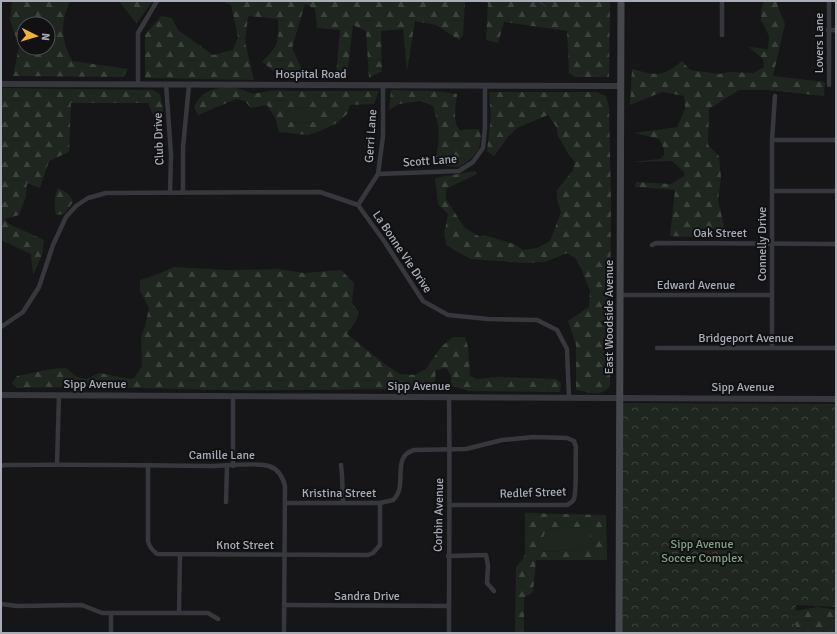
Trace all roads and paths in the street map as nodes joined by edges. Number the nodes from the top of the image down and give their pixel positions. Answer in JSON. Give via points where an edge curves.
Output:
{"nodes":[{"id":1,"x":157,"y":1,"type":"edge"},
{"id":2,"x":621,"y":1,"type":"edge"},
{"id":3,"x":722,"y":1,"type":"edge"},
{"id":4,"x":829,"y":1,"type":"edge"},
{"id":5,"x":828,"y":30,"type":"junction"},
{"id":6,"x":836,"y":30,"type":"edge"},
{"id":7,"x":722,"y":35,"type":"dead end"},
{"id":8,"x":1,"y":84,"type":"edge"},
{"id":9,"x":166,"y":84,"type":"junction"},
{"id":10,"x":138,"y":85,"type":"junction"},
{"id":11,"x":189,"y":85,"type":"junction"},
{"id":12,"x":384,"y":85,"type":"junction"},
{"id":13,"x":485,"y":85,"type":"junction"},
{"id":14,"x":829,"y":85,"type":"dead end"},
{"id":15,"x":620,"y":86,"type":"junction"},
{"id":16,"x":775,"y":96,"type":"dead end"},
{"id":17,"x":772,"y":140,"type":"junction"},
{"id":18,"x":836,"y":140,"type":"edge"},
{"id":19,"x":378,"y":174,"type":"junction"},
{"id":20,"x":772,"y":191,"type":"junction"},
{"id":21,"x":836,"y":191,"type":"edge"},
{"id":22,"x":183,"y":193,"type":"junction"},
{"id":23,"x":170,"y":194,"type":"junction"},
{"id":24,"x":358,"y":205,"type":"junction"},
{"id":25,"x":772,"y":243,"type":"junction"},
{"id":26,"x":836,"y":244,"type":"edge"},
{"id":27,"x":652,"y":245,"type":"dead end"},
{"id":28,"x":620,"y":295,"type":"junction"},
{"id":29,"x":772,"y":295,"type":"junction"},
{"id":30,"x":1,"y":327,"type":"edge"},
{"id":31,"x":657,"y":348,"type":"dead end"},
{"id":32,"x":772,"y":348,"type":"junction"},
{"id":33,"x":836,"y":348,"type":"edge"},
{"id":34,"x":1,"y":395,"type":"edge"},
{"id":35,"x":59,"y":395,"type":"junction"},
{"id":36,"x":234,"y":396,"type":"junction"},
{"id":37,"x":449,"y":397,"type":"junction"},
{"id":38,"x":569,"y":398,"type":"junction"},
{"id":39,"x":620,"y":398,"type":"junction"},
{"id":40,"x":836,"y":399,"type":"edge"},
{"id":41,"x":450,"y":450,"type":"junction"},
{"id":42,"x":57,"y":464,"type":"junction"},
{"id":43,"x":148,"y":465,"type":"junction"},
{"id":44,"x":341,"y":465,"type":"dead end"},
{"id":45,"x":1,"y":466,"type":"edge"},
{"id":46,"x":227,"y":466,"type":"junction"},
{"id":47,"x":234,"y":466,"type":"junction"},
{"id":48,"x":226,"y":502,"type":"dead end"},
{"id":49,"x":343,"y":502,"type":"junction"},
{"id":50,"x":285,"y":503,"type":"junction"},
{"id":51,"x":380,"y":503,"type":"junction"},
{"id":52,"x":450,"y":505,"type":"junction"},
{"id":53,"x":180,"y":554,"type":"junction"},
{"id":54,"x":284,"y":555,"type":"junction"},
{"id":55,"x":448,"y":556,"type":"junction"},
{"id":56,"x":494,"y":591,"type":"dead end"},
{"id":57,"x":1,"y":604,"type":"edge"},
{"id":58,"x":284,"y":605,"type":"junction"},
{"id":59,"x":449,"y":606,"type":"junction"},
{"id":60,"x":111,"y":613,"type":"junction"},
{"id":61,"x":179,"y":613,"type":"junction"},
{"id":62,"x":218,"y":619,"type":"dead end"},
{"id":63,"x":111,"y":633,"type":"edge"},
{"id":64,"x":284,"y":633,"type":"edge"},
{"id":65,"x":449,"y":633,"type":"edge"},
{"id":66,"x":619,"y":633,"type":"edge"}],
"edges":[{"from":1,"to":10,"type":"street","via":[[138,33]]},
{"from":2,"to":15,"type":"main road","name":"East Woodside Avenue"},
{"from":3,"to":7,"type":"street"},
{"from":4,"to":5,"type":"street","name":"Lovers Lane"},
{"from":5,"to":6,"type":"street"},
{"from":5,"to":14,"type":"street","name":"Lovers Lane"},
{"from":8,"to":10,"type":"street","name":"Hospital Road"},
{"from":9,"to":10,"type":"street","name":"Hospital Road"},
{"from":9,"to":11,"type":"street","name":"Hospital Road"},
{"from":9,"to":23,"type":"street","name":"Club Drive","via":[[171,155]]},
{"from":11,"to":12,"type":"street","name":"Hospital Road"},
{"from":11,"to":22,"type":"street","via":[[183,146]]},
{"from":12,"to":13,"type":"street","name":"Hospital Road"},
{"from":12,"to":19,"type":"street","name":"Gerri Lane","via":[[383,136]]},
{"from":13,"to":15,"type":"street","name":"Hospital Road"},
{"from":13,"to":19,"type":"street","name":"Scott Lane","via":[[483,148],[473,162],[459,171]]},
{"from":15,"to":28,"type":"main road","name":"East Woodside Avenue"},
{"from":16,"to":17,"type":"street","name":"Connelly Drive"},
{"from":17,"to":18,"type":"street"},
{"from":17,"to":20,"type":"street","name":"Connelly Drive"},
{"from":19,"to":24,"type":"street","name":"Gerri Lane"},
{"from":20,"to":21,"type":"street"},
{"from":20,"to":25,"type":"street","name":"Connelly Drive"},
{"from":22,"to":23,"type":"street","name":"La Bonne Vie Drive"},
{"from":22,"to":24,"type":"street","name":"La Bonne Vie Drive","via":[[320,192]]},
{"from":23,"to":30,"type":"street","name":"La Bonne Vie Drive","via":[[106,193],[88,198],[76,206],[66,217],[53,245],[39,287],[23,312]]},
{"from":24,"to":38,"type":"street","name":"La Bonne Vie Drive","via":[[423,301],[448,315],[537,320],[557,330],[567,349]]},
{"from":25,"to":26,"type":"street","name":"Oak Street"},
{"from":25,"to":27,"type":"street","name":"Oak Street"},
{"from":25,"to":29,"type":"street","name":"Connelly Drive"},
{"from":28,"to":29,"type":"street","name":"Edward Avenue"},
{"from":28,"to":39,"type":"main road","name":"East Woodside Avenue"},
{"from":29,"to":32,"type":"street","name":"Connelly Drive"},
{"from":31,"to":32,"type":"street","name":"Bridgeport Avenue"},
{"from":32,"to":33,"type":"street","name":"Bridgeport Avenue"},
{"from":34,"to":35,"type":"street","name":"Sipp Avenue"},
{"from":35,"to":36,"type":"street","name":"Sipp Avenue"},
{"from":35,"to":42,"type":"street"},
{"from":36,"to":37,"type":"street","name":"Sipp Avenue"},
{"from":36,"to":47,"type":"street"},
{"from":37,"to":38,"type":"street","name":"Sipp Avenue"},
{"from":37,"to":41,"type":"street","name":"Corbin Avenue"},
{"from":38,"to":39,"type":"street","name":"Sipp Avenue"},
{"from":39,"to":40,"type":"street","name":"Sipp Avenue"},
{"from":39,"to":66,"type":"main road","name":"East Woodside Avenue"},
{"from":41,"to":51,"type":"street","name":"Kristina Street","via":[[408,452],[401,461],[401,486],[397,496],[393,500]]},
{"from":41,"to":52,"type":"street","name":"Corbin Avenue"},
{"from":41,"to":52,"type":"street","name":"Redlef Street","via":[[534,437],[567,438],[574,441],[576,447],[574,497],[567,505]]},
{"from":42,"to":43,"type":"street","name":"Camille Lane"},
{"from":42,"to":45,"type":"street","name":"Camille Lane"},
{"from":43,"to":46,"type":"street","name":"Camille Lane"},
{"from":43,"to":53,"type":"street","name":"Knot Street","via":[[149,546],[157,554]]},
{"from":44,"to":49,"type":"street"},
{"from":46,"to":47,"type":"street","name":"Camille Lane"},
{"from":46,"to":48,"type":"street"},
{"from":47,"to":50,"type":"street","name":"Camille Lane","via":[[262,465],[276,470],[285,486]]},
{"from":49,"to":50,"type":"street","name":"Kristina Street"},
{"from":49,"to":51,"type":"street","name":"Kristina Street"},
{"from":50,"to":54,"type":"street","name":"Camille Lane"},
{"from":51,"to":54,"type":"street","name":"Knot Street","via":[[381,541],[373,553]]},
{"from":52,"to":55,"type":"street","name":"Corbin Avenue"},
{"from":53,"to":54,"type":"street","name":"Knot Street"},
{"from":53,"to":61,"type":"street"},
{"from":54,"to":58,"type":"street","name":"Camille Lane"},
{"from":55,"to":56,"type":"street","via":[[486,555],[487,583]]},
{"from":55,"to":59,"type":"street","name":"Corbin Avenue"},
{"from":57,"to":60,"type":"street","via":[[82,605],[102,613]]},
{"from":58,"to":59,"type":"street","name":"Sandra Drive"},
{"from":58,"to":64,"type":"street","name":"Camille Lane"},
{"from":59,"to":65,"type":"street","name":"Corbin Avenue"},
{"from":60,"to":61,"type":"street"},
{"from":60,"to":63,"type":"street"},
{"from":61,"to":62,"type":"street","via":[[208,613]]}]}
